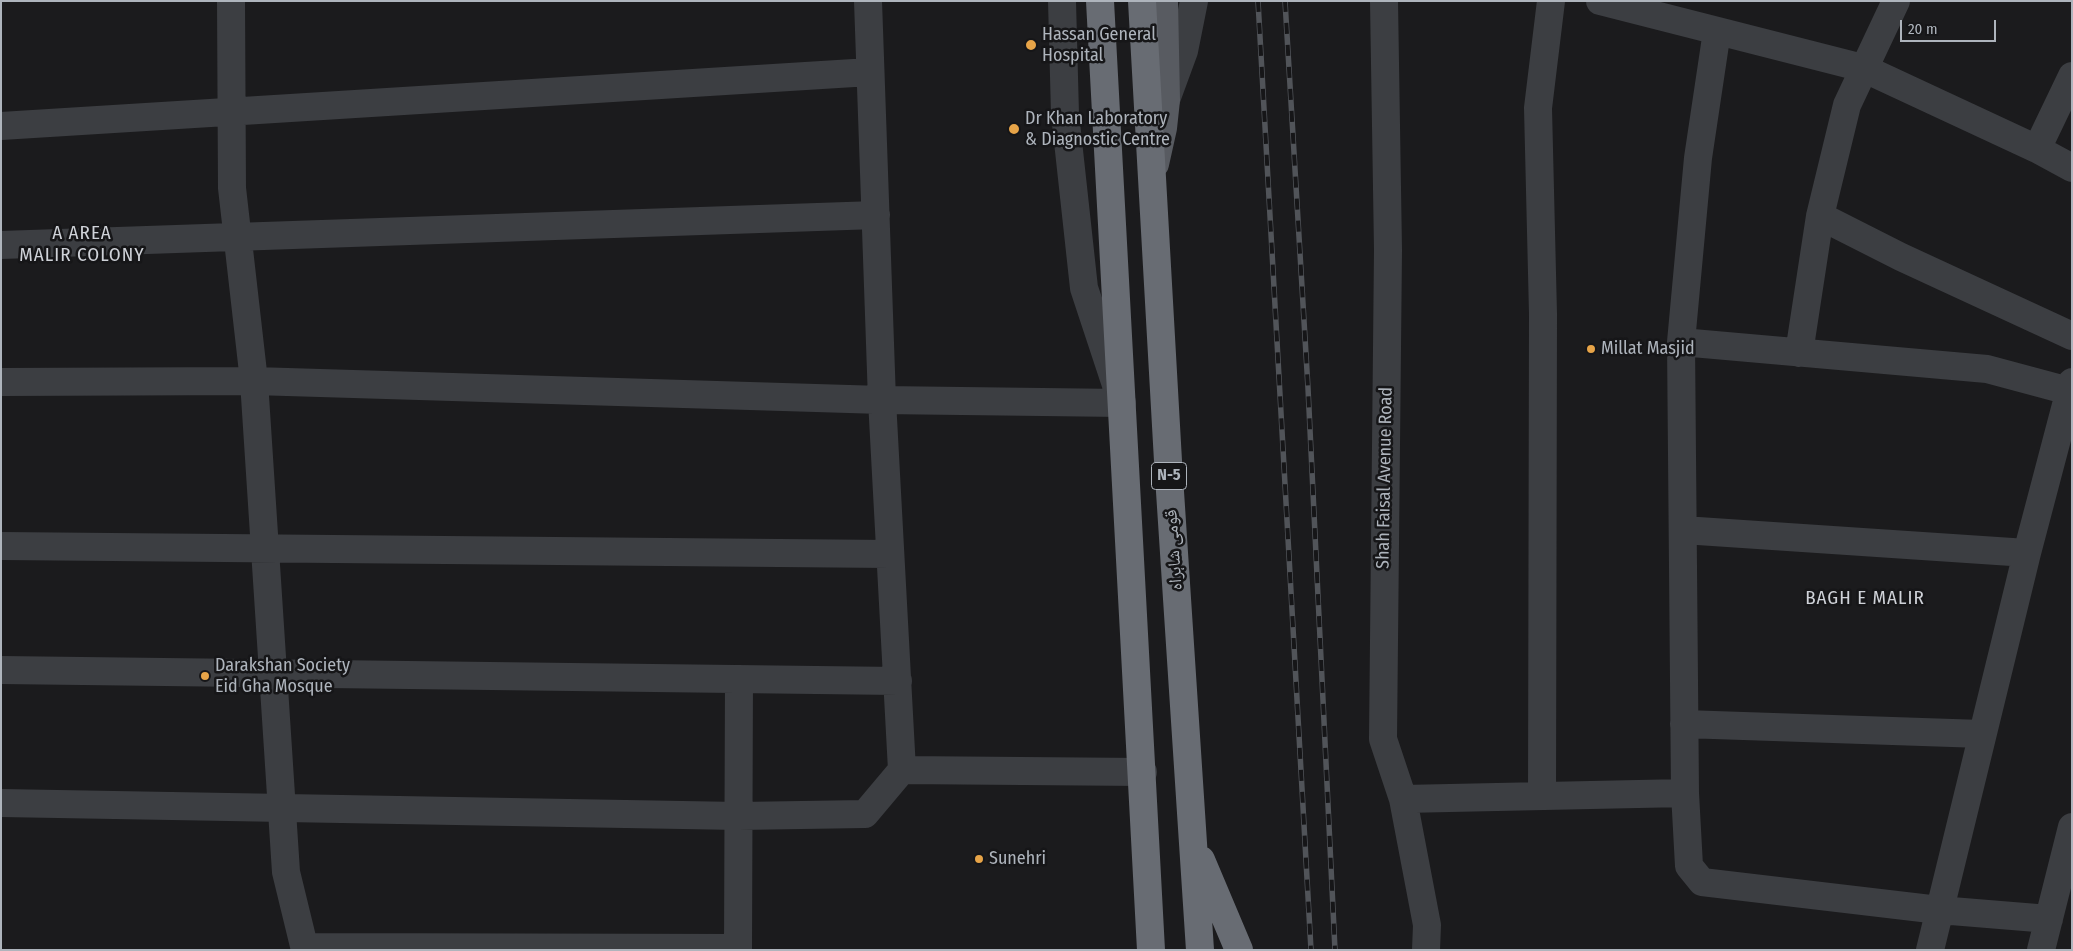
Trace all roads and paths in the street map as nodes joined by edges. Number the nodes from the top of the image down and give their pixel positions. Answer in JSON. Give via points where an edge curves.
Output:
{"nodes":[{"id":1,"x":231,"y":1,"type":"edge"},
{"id":2,"x":868,"y":1,"type":"edge"},
{"id":3,"x":1062,"y":1,"type":"edge"},
{"id":4,"x":1100,"y":1,"type":"edge"},
{"id":5,"x":1142,"y":1,"type":"edge"},
{"id":6,"x":1164,"y":1,"type":"edge"},
{"id":7,"x":1194,"y":1,"type":"edge"},
{"id":8,"x":1384,"y":1,"type":"edge"},
{"id":9,"x":1551,"y":1,"type":"edge"},
{"id":10,"x":1600,"y":1,"type":"edge"},
{"id":11,"x":1896,"y":1,"type":"edge"},
{"id":12,"x":1717,"y":31,"type":"junction"},
{"id":13,"x":1863,"y":68,"type":"junction"},
{"id":14,"x":870,"y":72,"type":"junction"},
{"id":15,"x":2072,"y":76,"type":"edge"},
{"id":16,"x":1166,"y":100,"type":"junction"},
{"id":17,"x":231,"y":112,"type":"junction"},
{"id":18,"x":1,"y":126,"type":"edge"},
{"id":19,"x":2037,"y":149,"type":"junction"},
{"id":20,"x":2072,"y":168,"type":"edge"},
{"id":21,"x":1151,"y":178,"type":"junction"},
{"id":22,"x":876,"y":215,"type":"junction"},
{"id":23,"x":1820,"y":216,"type":"junction"},
{"id":24,"x":237,"y":237,"type":"junction"},
{"id":25,"x":1,"y":245,"type":"edge"},
{"id":26,"x":2072,"y":336,"type":"edge"},
{"id":27,"x":1681,"y":342,"type":"junction"},
{"id":28,"x":1799,"y":353,"type":"junction"},
{"id":29,"x":254,"y":381,"type":"junction"},
{"id":30,"x":1,"y":382,"type":"edge"},
{"id":31,"x":2070,"y":386,"type":"edge"},
{"id":32,"x":882,"y":400,"type":"junction"},
{"id":33,"x":1122,"y":403,"type":"junction"},
{"id":34,"x":1683,"y":530,"type":"junction"},
{"id":35,"x":1,"y":546,"type":"edge"},
{"id":36,"x":265,"y":549,"type":"junction"},
{"id":37,"x":2027,"y":553,"type":"junction"},
{"id":38,"x":890,"y":554,"type":"junction"},
{"id":39,"x":1,"y":670,"type":"edge"},
{"id":40,"x":273,"y":674,"type":"junction"},
{"id":41,"x":739,"y":679,"type":"junction"},
{"id":42,"x":898,"y":681,"type":"junction"},
{"id":43,"x":1684,"y":724,"type":"junction"},
{"id":44,"x":1982,"y":734,"type":"junction"},
{"id":45,"x":902,"y":770,"type":"junction"},
{"id":46,"x":1143,"y":772,"type":"junction"},
{"id":47,"x":1684,"y":793,"type":"junction"},
{"id":48,"x":1542,"y":796,"type":"junction"},
{"id":49,"x":1403,"y":799,"type":"junction"},
{"id":50,"x":1,"y":803,"type":"edge"},
{"id":51,"x":281,"y":808,"type":"junction"},
{"id":52,"x":739,"y":816,"type":"junction"},
{"id":53,"x":2072,"y":827,"type":"edge"},
{"id":54,"x":1193,"y":840,"type":"junction"},
{"id":55,"x":2065,"y":882,"type":"edge"},
{"id":56,"x":1939,"y":910,"type":"junction"},
{"id":57,"x":2048,"y":919,"type":"junction"},
{"id":58,"x":305,"y":948,"type":"edge"},
{"id":59,"x":738,"y":949,"type":"edge"},
{"id":60,"x":1151,"y":950,"type":"edge"},
{"id":61,"x":1200,"y":950,"type":"edge"},
{"id":62,"x":1239,"y":950,"type":"edge"},
{"id":63,"x":1426,"y":950,"type":"edge"},
{"id":64,"x":1930,"y":950,"type":"edge"},
{"id":65,"x":2041,"y":950,"type":"edge"}],
"edges":[{"from":1,"to":17,"type":"street"},
{"from":2,"to":14,"type":"street"},
{"from":3,"to":33,"type":"street","via":[[1065,114],[1084,288]]},
{"from":4,"to":33,"type":"highway","number":"N-5"},
{"from":5,"to":21,"type":"highway","name":"قومی شاہراہ","number":"N-5"},
{"from":6,"to":16,"type":"main road"},
{"from":7,"to":16,"type":"street","via":[[1184,51]]},
{"from":8,"to":49,"type":"street","name":"Shah Faisal Avenue Road","via":[[1388,260],[1383,739]]},
{"from":9,"to":48,"type":"street","via":[[1538,108],[1543,314]]},
{"from":10,"to":12,"type":"street"},
{"from":11,"to":13,"type":"street"},
{"from":12,"to":13,"type":"street"},
{"from":12,"to":27,"type":"street","via":[[1698,158]]},
{"from":13,"to":19,"type":"street"},
{"from":13,"to":23,"type":"street","via":[[1847,105]]},
{"from":14,"to":17,"type":"street"},
{"from":14,"to":22,"type":"street"},
{"from":15,"to":19,"type":"street"},
{"from":16,"to":21,"type":"main road"},
{"from":17,"to":18,"type":"street"},
{"from":17,"to":24,"type":"street","via":[[232,188]]},
{"from":19,"to":20,"type":"street"},
{"from":21,"to":54,"type":"highway","name":"قومی شاہراہ","number":"N-5"},
{"from":22,"to":24,"type":"street"},
{"from":22,"to":32,"type":"street"},
{"from":23,"to":26,"type":"street"},
{"from":23,"to":28,"type":"street"},
{"from":24,"to":25,"type":"street"},
{"from":24,"to":29,"type":"street"},
{"from":27,"to":28,"type":"street"},
{"from":27,"to":34,"type":"street"},
{"from":28,"to":31,"type":"street","via":[[1987,369]]},
{"from":29,"to":30,"type":"street"},
{"from":29,"to":32,"type":"street"},
{"from":29,"to":36,"type":"street"},
{"from":31,"to":37,"type":"street"},
{"from":32,"to":33,"type":"street"},
{"from":32,"to":38,"type":"street"},
{"from":33,"to":46,"type":"highway","number":"N-5"},
{"from":34,"to":37,"type":"street"},
{"from":34,"to":43,"type":"street"},
{"from":35,"to":36,"type":"street"},
{"from":36,"to":38,"type":"street"},
{"from":36,"to":40,"type":"street"},
{"from":37,"to":44,"type":"street"},
{"from":38,"to":42,"type":"street"},
{"from":39,"to":40,"type":"street"},
{"from":40,"to":41,"type":"street"},
{"from":40,"to":51,"type":"street"},
{"from":41,"to":42,"type":"street"},
{"from":41,"to":52,"type":"street"},
{"from":42,"to":45,"type":"street"},
{"from":43,"to":44,"type":"street"},
{"from":43,"to":47,"type":"street"},
{"from":44,"to":56,"type":"street"},
{"from":45,"to":46,"type":"street"},
{"from":45,"to":52,"type":"street","via":[[865,814]]},
{"from":46,"to":60,"type":"highway","number":"N-5"},
{"from":47,"to":48,"type":"street"},
{"from":47,"to":56,"type":"street","via":[[1689,866],[1702,882]]},
{"from":48,"to":49,"type":"street"},
{"from":49,"to":63,"type":"street","name":"Shah Faisal Avenue Road","via":[[1426,925]]},
{"from":50,"to":51,"type":"street"},
{"from":51,"to":52,"type":"street"},
{"from":51,"to":58,"type":"street","via":[[286,872]]},
{"from":52,"to":59,"type":"street"},
{"from":53,"to":55,"type":"street"},
{"from":54,"to":61,"type":"highway","name":"قومی شاہراہ","number":"N-5"},
{"from":54,"to":62,"type":"highway"},
{"from":55,"to":57,"type":"street"},
{"from":56,"to":57,"type":"street"},
{"from":56,"to":64,"type":"street"},
{"from":57,"to":65,"type":"street"},
{"from":58,"to":59,"type":"street"}]}
